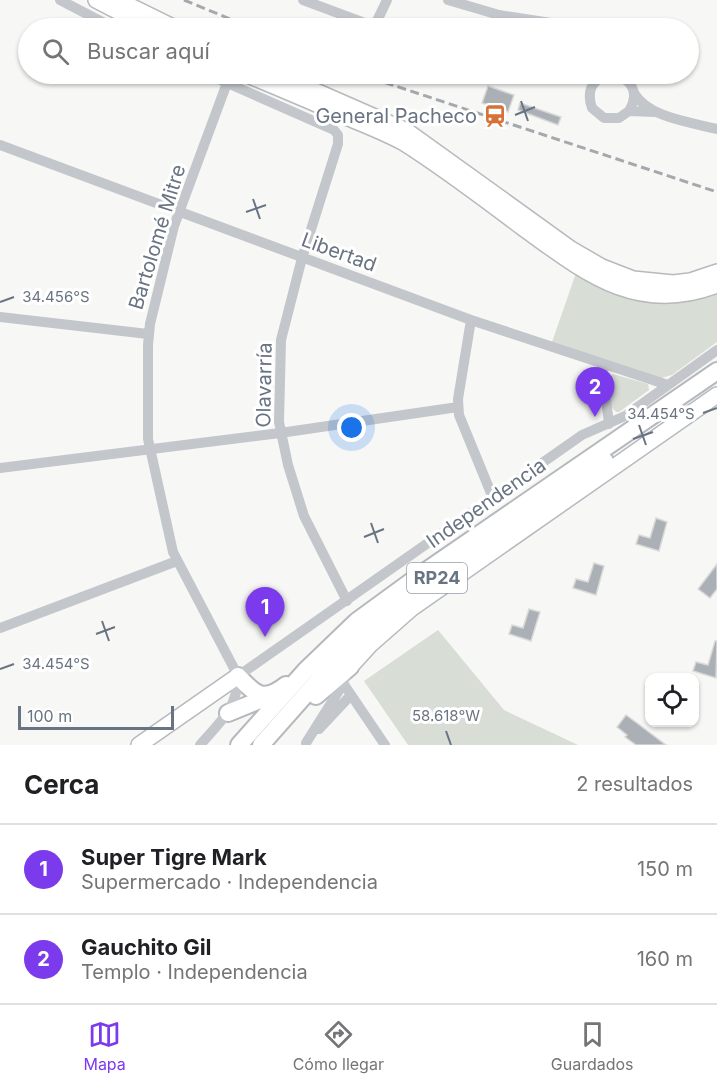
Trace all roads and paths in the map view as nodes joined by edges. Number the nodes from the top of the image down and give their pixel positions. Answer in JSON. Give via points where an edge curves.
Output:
{"nodes":[{"id":1,"x":60,"y":0,"type":"edge"},
{"id":2,"x":96,"y":0,"type":"edge"},
{"id":3,"x":118,"y":0,"type":"edge"},
{"id":4,"x":303,"y":0,"type":"edge"},
{"id":5,"x":387,"y":0,"type":"edge"},
{"id":6,"x":448,"y":0,"type":"edge"},
{"id":7,"x":483,"y":5,"type":"edge"},
{"id":8,"x":95,"y":18,"type":"edge"},
{"id":9,"x":131,"y":18,"type":"edge"},
{"id":10,"x":155,"y":18,"type":"edge"},
{"id":11,"x":351,"y":18,"type":"edge"},
{"id":12,"x":379,"y":18,"type":"edge"},
{"id":13,"x":515,"y":18,"type":"edge"},
{"id":14,"x":227,"y":84,"type":"edge"},
{"id":15,"x":229,"y":84,"type":"edge"},
{"id":16,"x":268,"y":84,"type":"edge"},
{"id":17,"x":300,"y":84,"type":"edge"},
{"id":18,"x":595,"y":84,"type":"edge"},
{"id":19,"x":628,"y":84,"type":"edge"},
{"id":20,"x":634,"y":93,"type":"junction"},
{"id":21,"x":629,"y":111,"type":"junction"},
{"id":22,"x":655,"y":112,"type":"junction"},
{"id":23,"x":717,"y":129,"type":"edge"},
{"id":24,"x":0,"y":145,"type":"edge"},
{"id":25,"x":179,"y":212,"type":"junction"},
{"id":26,"x":302,"y":258,"type":"junction"},
{"id":27,"x":717,"y":272,"type":"edge"},
{"id":28,"x":717,"y":285,"type":"edge"},
{"id":29,"x":0,"y":317,"type":"edge"},
{"id":30,"x":471,"y":320,"type":"junction"},
{"id":31,"x":148,"y":334,"type":"junction"},
{"id":32,"x":717,"y":350,"type":"edge"},
{"id":33,"x":602,"y":364,"type":"junction"},
{"id":34,"x":717,"y":371,"type":"edge"},
{"id":35,"x":717,"y":384,"type":"edge"},
{"id":36,"x":668,"y":385,"type":"junction"},
{"id":37,"x":717,"y":395,"type":"edge"},
{"id":38,"x":458,"y":407,"type":"junction"},
{"id":39,"x":609,"y":424,"type":"junction"},
{"id":40,"x":280,"y":433,"type":"junction"},
{"id":41,"x":150,"y":451,"type":"junction"},
{"id":42,"x":0,"y":468,"type":"edge"},
{"id":43,"x":493,"y":498,"type":"junction"},
{"id":44,"x":177,"y":561,"type":"junction"},
{"id":45,"x":347,"y":601,"type":"junction"},
{"id":46,"x":0,"y":628,"type":"edge"},
{"id":47,"x":350,"y":667,"type":"junction"},
{"id":48,"x":306,"y":670,"type":"junction"},
{"id":49,"x":238,"y":676,"type":"junction"},
{"id":50,"x":343,"y":683,"type":"junction"},
{"id":51,"x":270,"y":696,"type":"junction"},
{"id":52,"x":350,"y":696,"type":"junction"},
{"id":53,"x":228,"y":713,"type":"junction"},
{"id":54,"x":266,"y":740,"type":"edge"},
{"id":55,"x":306,"y":744,"type":"edge"},
{"id":56,"x":139,"y":745,"type":"edge"},
{"id":57,"x":200,"y":745,"type":"edge"},
{"id":58,"x":239,"y":745,"type":"edge"},
{"id":59,"x":385,"y":745,"type":"edge"}],
"edges":[{"from":1,"to":8,"type":"street"},
{"from":2,"to":9,"type":"main road"},
{"from":3,"to":10,"type":"main road"},
{"from":4,"to":11,"type":"street"},
{"from":5,"to":12,"type":"street"},
{"from":6,"to":7,"type":"street"},
{"from":7,"to":13,"type":"street"},
{"from":14,"to":25,"type":"street","name":"Bartolomé Mitre"},
{"from":15,"to":26,"type":"street","name":"Olavarría","via":[[338,135]]},
{"from":16,"to":28,"type":"main road","via":[[401,142],[600,280],[668,296]]},
{"from":17,"to":27,"type":"main road","via":[[407,130],[571,249],[602,267],[633,279],[673,284]]},
{"from":18,"to":21,"type":"street","via":[[590,93],[592,108],[604,118],[619,118]]},
{"from":19,"to":20,"type":"street"},
{"from":20,"to":21,"type":"street"},
{"from":20,"to":22,"type":"street"},
{"from":21,"to":22,"type":"street"},
{"from":22,"to":23,"type":"street"},
{"from":24,"to":25,"type":"street","name":"Libertad"},
{"from":25,"to":26,"type":"street","name":"Libertad"},
{"from":25,"to":31,"type":"street","name":"Bartolomé Mitre"},
{"from":26,"to":30,"type":"street","name":"Libertad"},
{"from":26,"to":40,"type":"street","name":"Olavarría","via":[[280,347]]},
{"from":29,"to":31,"type":"street"},
{"from":30,"to":33,"type":"street","name":"Libertad"},
{"from":30,"to":38,"type":"street"},
{"from":31,"to":41,"type":"street","name":"Bartolomé Mitre"},
{"from":32,"to":36,"type":"street","name":"Independencia"},
{"from":33,"to":36,"type":"street","name":"Libertad"},
{"from":33,"to":39,"type":"street"},
{"from":34,"to":48,"type":"main road","number":"RP24","via":[[379,604]]},
{"from":35,"to":54,"type":"main road","number":"RP24","via":[[378,623],[338,658]]},
{"from":36,"to":39,"type":"street","name":"Independencia"},
{"from":37,"to":47,"type":"main road","via":[[412,608]]},
{"from":38,"to":40,"type":"street"},
{"from":38,"to":43,"type":"street"},
{"from":39,"to":43,"type":"street","name":"Independencia","via":[[582,435]]},
{"from":40,"to":41,"type":"street"},
{"from":40,"to":45,"type":"street","name":"Olavarría","via":[[304,516]]},
{"from":41,"to":42,"type":"street"},
{"from":41,"to":44,"type":"street","name":"Bartolomé Mitre"},
{"from":43,"to":45,"type":"street","name":"Independencia"},
{"from":44,"to":46,"type":"street"},
{"from":44,"to":49,"type":"street","name":"Bartolomé Mitre"},
{"from":45,"to":49,"type":"street","name":"Independencia"},
{"from":47,"to":50,"type":"street"},
{"from":47,"to":54,"type":"main road"},
{"from":48,"to":51,"type":"main road"},
{"from":48,"to":58,"type":"main road","number":"RP24"},
{"from":49,"to":51,"type":"main road","via":[[258,695]]},
{"from":49,"to":53,"type":"street","via":[[237,694]]},
{"from":49,"to":56,"type":"main road","name":"Independencia"},
{"from":50,"to":52,"type":"street"},
{"from":50,"to":55,"type":"street"},
{"from":51,"to":53,"type":"main road"},
{"from":52,"to":55,"type":"street"},
{"from":52,"to":59,"type":"street"},
{"from":53,"to":57,"type":"street"}]}
